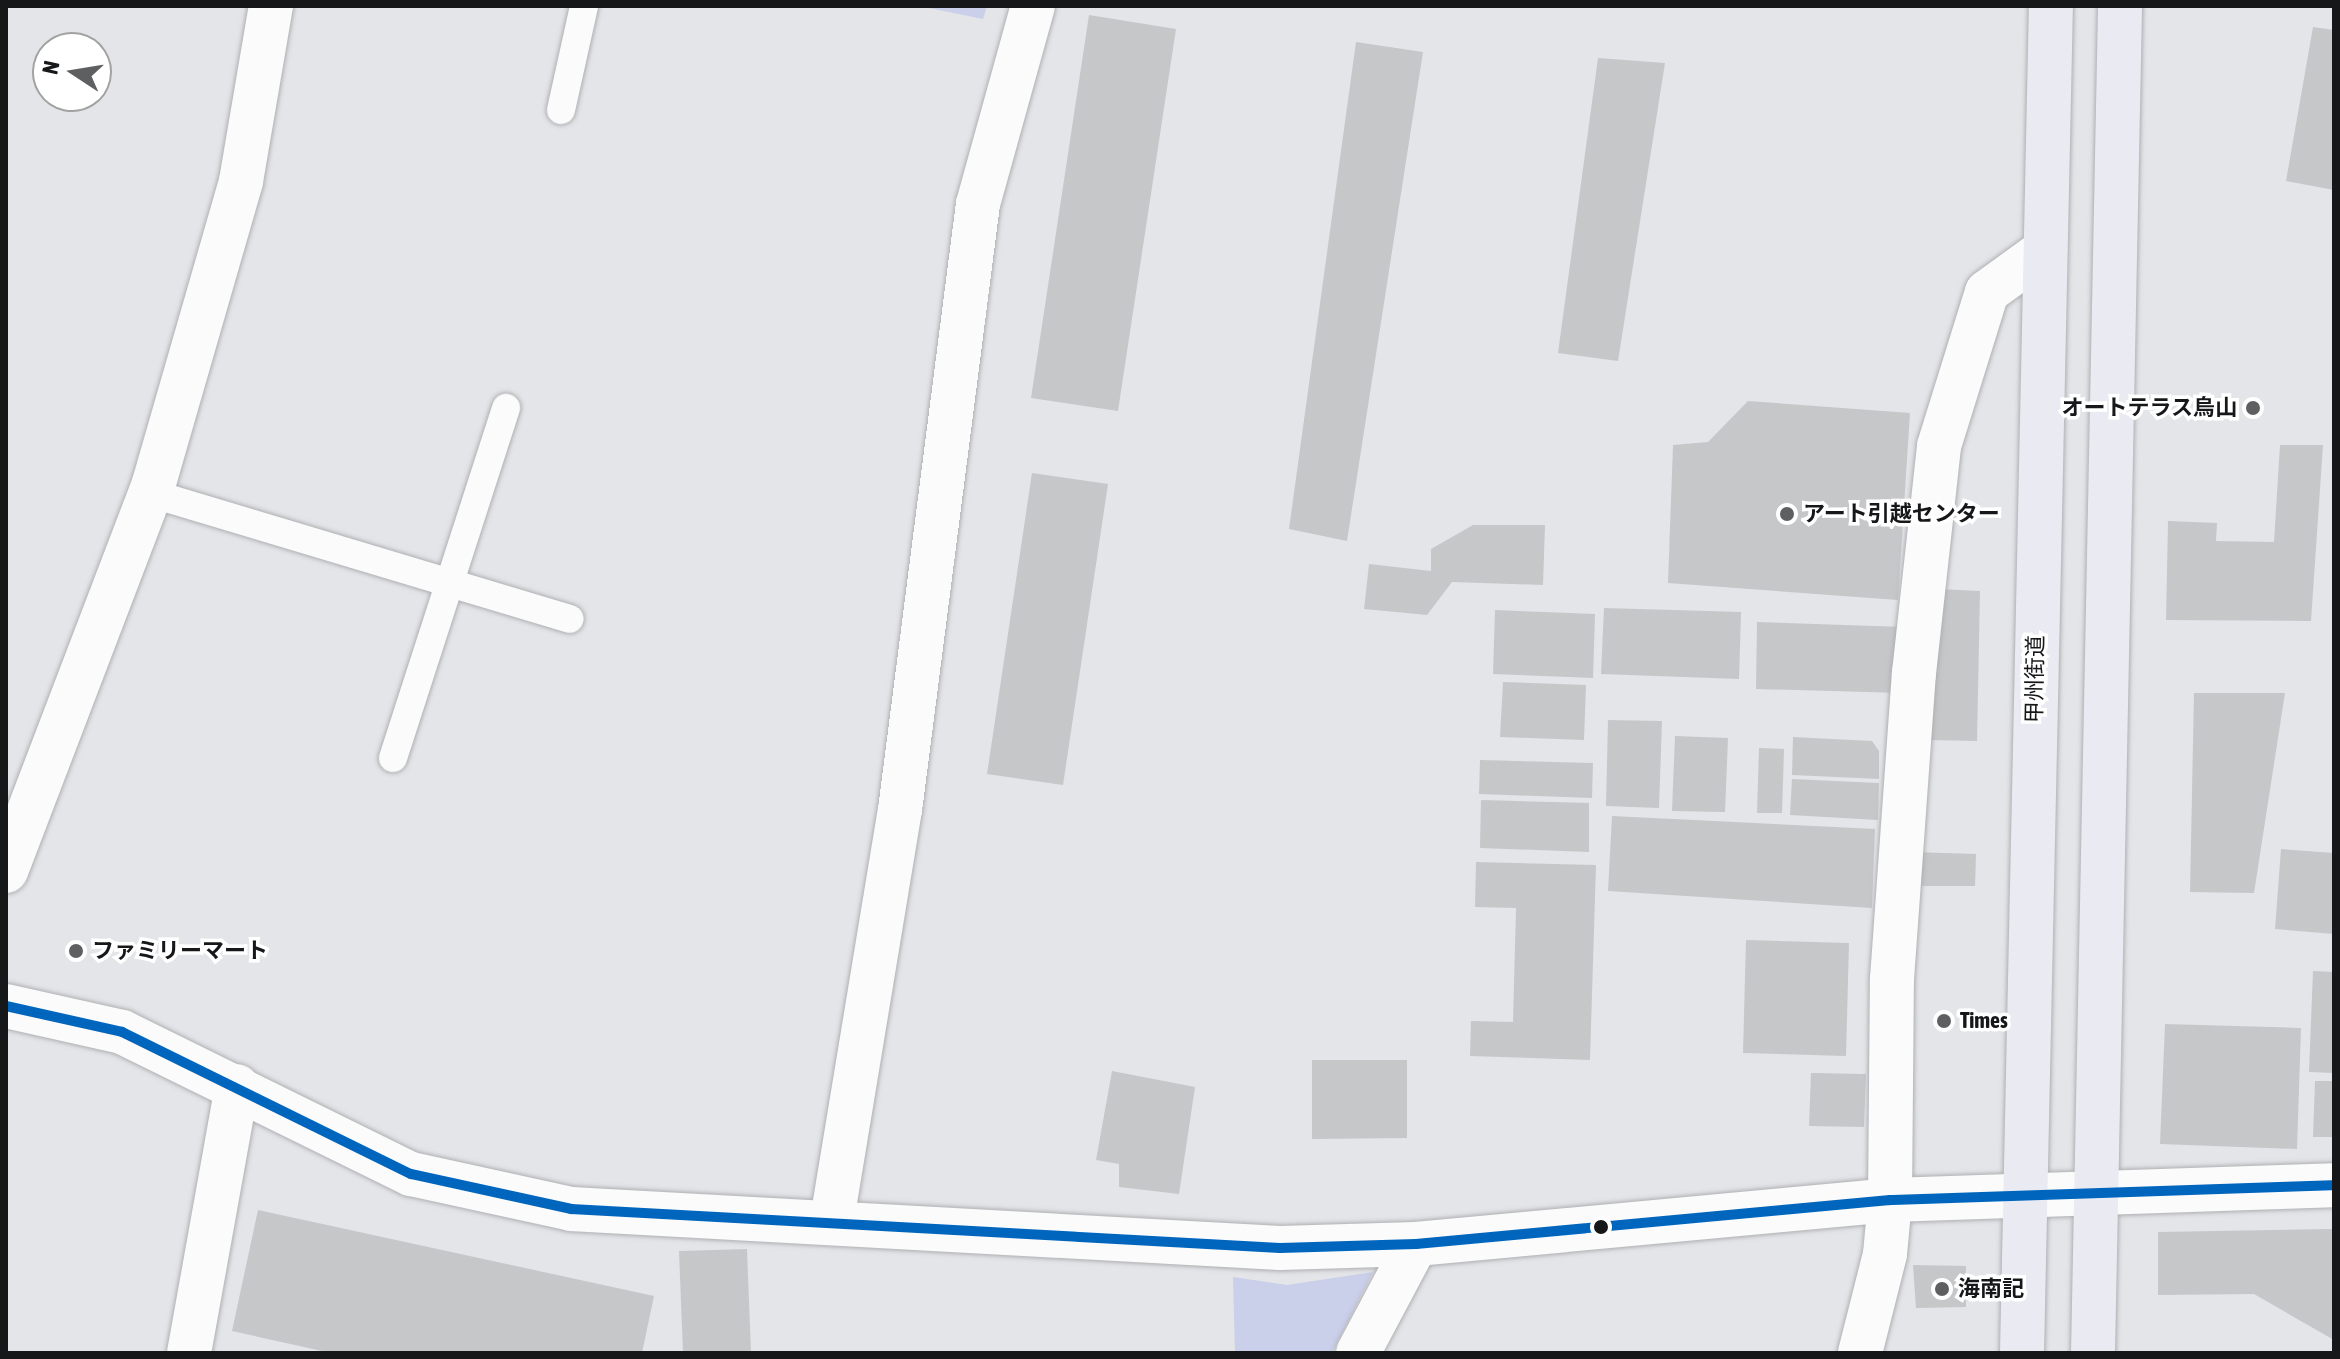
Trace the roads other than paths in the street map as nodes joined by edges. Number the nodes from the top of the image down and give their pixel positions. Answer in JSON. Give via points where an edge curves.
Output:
{"nodes":[{"id":1,"x":271,"y":6,"type":"edge"},
{"id":2,"x":584,"y":6,"type":"edge"},
{"id":3,"x":1033,"y":6,"type":"edge"},
{"id":4,"x":2051,"y":6,"type":"edge"},
{"id":5,"x":2120,"y":6,"type":"edge"},
{"id":6,"x":561,"y":110,"type":"dead end"},
{"id":7,"x":2045,"y":250,"type":"junction"},
{"id":8,"x":506,"y":408,"type":"dead end"},
{"id":9,"x":150,"y":493,"type":"junction"},
{"id":10,"x":453,"y":584,"type":"junction"},
{"id":11,"x":570,"y":619,"type":"dead end"},
{"id":12,"x":393,"y":758,"type":"dead end"},
{"id":13,"x":6,"y":871,"type":"edge"},
{"id":14,"x":6,"y":1006,"type":"edge"},
{"id":15,"x":237,"y":1086,"type":"junction"},
{"id":16,"x":2334,"y":1185,"type":"edge"},
{"id":17,"x":2094,"y":1193,"type":"junction"},
{"id":18,"x":2022,"y":1196,"type":"junction"},
{"id":19,"x":1890,"y":1200,"type":"junction"},
{"id":20,"x":832,"y":1220,"type":"junction"},
{"id":21,"x":1416,"y":1244,"type":"junction"},
{"id":22,"x":189,"y":1353,"type":"edge"},
{"id":23,"x":1358,"y":1353,"type":"edge"},
{"id":24,"x":1860,"y":1353,"type":"edge"},
{"id":25,"x":2022,"y":1353,"type":"edge"},
{"id":26,"x":2093,"y":1353,"type":"edge"}],
"edges":[{"from":1,"to":9,"type":"street","via":[[241,181]]},
{"from":2,"to":6,"type":"lane"},
{"from":3,"to":20,"type":"street","via":[[978,204],[900,810]]},
{"from":4,"to":7,"type":"highway","name":"甲州街道"},
{"from":5,"to":17,"type":"highway"},
{"from":7,"to":18,"type":"highway","name":"甲州街道"},
{"from":7,"to":19,"type":"street","via":[[1987,292],[1939,446],[1914,673],[1892,979]]},
{"from":8,"to":10,"type":"lane"},
{"from":9,"to":10,"type":"lane"},
{"from":9,"to":13,"type":"street"},
{"from":10,"to":11,"type":"lane"},
{"from":10,"to":12,"type":"lane"},
{"from":14,"to":15,"type":"street","via":[[122,1032]]},
{"from":15,"to":20,"type":"street","via":[[411,1174],[571,1209]]},
{"from":15,"to":22,"type":"street"},
{"from":16,"to":17,"type":"street"},
{"from":17,"to":18,"type":"street"},
{"from":17,"to":26,"type":"highway"},
{"from":18,"to":19,"type":"street"},
{"from":18,"to":25,"type":"highway","name":"甲州街道"},
{"from":19,"to":21,"type":"street"},
{"from":19,"to":24,"type":"street","via":[[1885,1254]]},
{"from":20,"to":21,"type":"street","via":[[1280,1248]]},
{"from":21,"to":23,"type":"street"}]}
